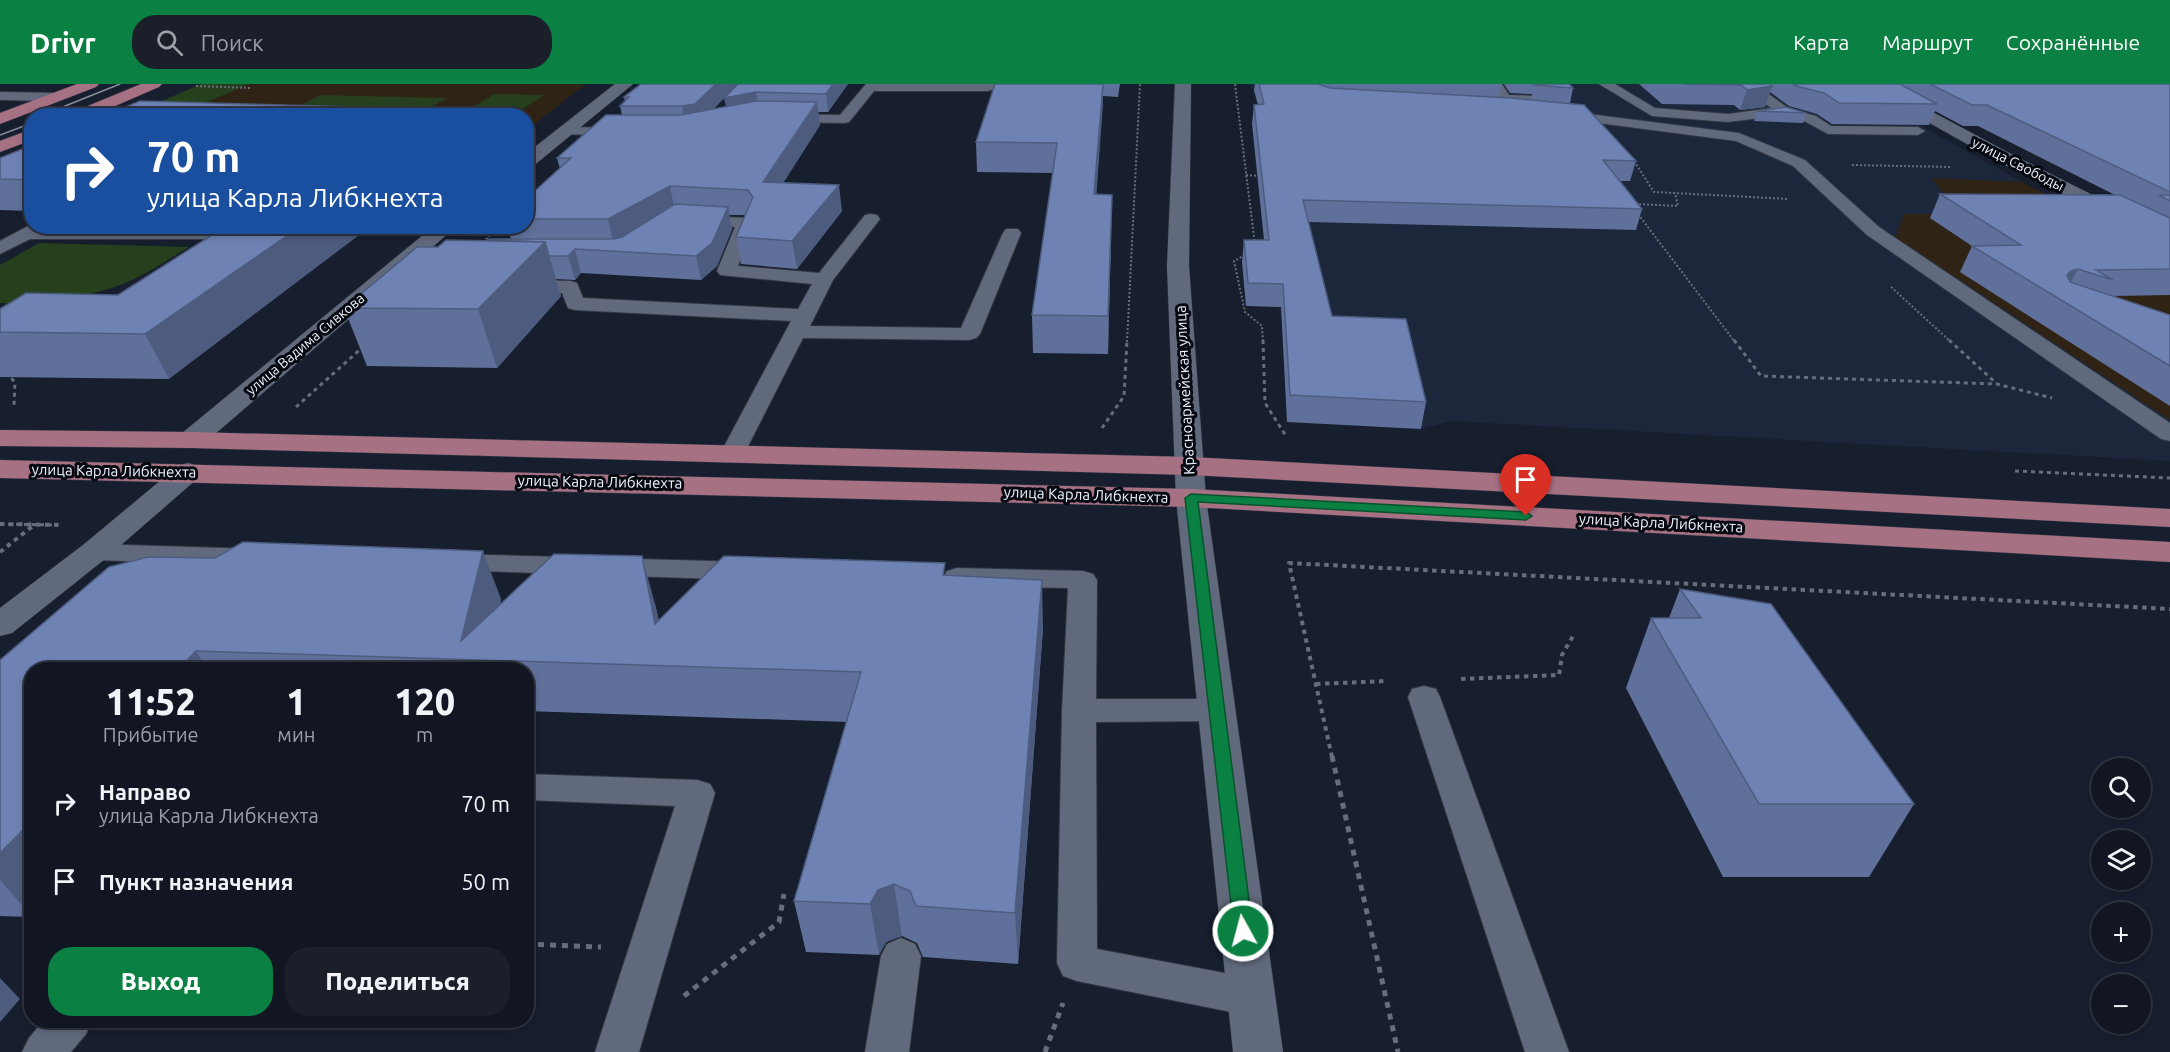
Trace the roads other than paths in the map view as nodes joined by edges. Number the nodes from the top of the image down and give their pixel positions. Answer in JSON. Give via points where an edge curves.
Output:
{"nodes":[{"id":1,"x":91,"y":84,"type":"edge"},
{"id":2,"x":154,"y":84,"type":"edge"},
{"id":3,"x":625,"y":84,"type":"edge"},
{"id":4,"x":990,"y":84,"type":"edge"},
{"id":5,"x":1183,"y":84,"type":"edge"},
{"id":6,"x":1411,"y":84,"type":"edge"},
{"id":7,"x":1605,"y":84,"type":"edge"},
{"id":8,"x":1747,"y":84,"type":"edge"},
{"id":9,"x":1868,"y":84,"type":"edge"},
{"id":10,"x":869,"y":86,"type":"edge"},
{"id":11,"x":0,"y":96,"type":"edge"},
{"id":12,"x":56,"y":97,"type":"junction"},
{"id":13,"x":1574,"y":102,"type":"edge"},
{"id":14,"x":28,"y":108,"type":"edge"},
{"id":15,"x":96,"y":108,"type":"edge"},
{"id":16,"x":1495,"y":109,"type":"edge"},
{"id":17,"x":24,"y":110,"type":"edge"},
{"id":18,"x":1783,"y":111,"type":"junction"},
{"id":19,"x":770,"y":118,"type":"edge"},
{"id":20,"x":1728,"y":118,"type":"junction"},
{"id":21,"x":0,"y":119,"type":"edge"},
{"id":22,"x":566,"y":131,"type":"junction"},
{"id":23,"x":1918,"y":131,"type":"dead end"},
{"id":24,"x":643,"y":132,"type":"edge"},
{"id":25,"x":24,"y":137,"type":"edge"},
{"id":26,"x":1739,"y":137,"type":"junction"},
{"id":27,"x":0,"y":147,"type":"edge"},
{"id":28,"x":534,"y":157,"type":"edge"},
{"id":29,"x":675,"y":219,"type":"edge"},
{"id":30,"x":871,"y":219,"type":"dead end"},
{"id":31,"x":10,"y":225,"type":"dead end"},
{"id":32,"x":24,"y":227,"type":"edge"},
{"id":33,"x":1012,"y":233,"type":"dead end"},
{"id":34,"x":24,"y":234,"type":"edge"},
{"id":35,"x":247,"y":234,"type":"edge"},
{"id":36,"x":437,"y":234,"type":"edge"},
{"id":37,"x":2170,"y":242,"type":"edge"},
{"id":38,"x":0,"y":248,"type":"edge"},
{"id":39,"x":420,"y":248,"type":"junction"},
{"id":40,"x":219,"y":251,"type":"edge"},
{"id":41,"x":472,"y":253,"type":"edge"},
{"id":42,"x":824,"y":279,"type":"junction"},
{"id":43,"x":377,"y":284,"type":"junction"},
{"id":44,"x":411,"y":285,"type":"edge"},
{"id":45,"x":501,"y":286,"type":"edge"},
{"id":46,"x":801,"y":324,"type":"junction"},
{"id":47,"x":2170,"y":434,"type":"edge"},
{"id":48,"x":0,"y":438,"type":"edge"},
{"id":49,"x":191,"y":440,"type":"junction"},
{"id":50,"x":732,"y":454,"type":"junction"},
{"id":51,"x":0,"y":469,"type":"edge"},
{"id":52,"x":188,"y":472,"type":"junction"},
{"id":53,"x":1190,"y":482,"type":"junction"},
{"id":54,"x":2170,"y":518,"type":"edge"},
{"id":55,"x":94,"y":552,"type":"junction"},
{"id":56,"x":2170,"y":552,"type":"edge"},
{"id":57,"x":289,"y":557,"type":"edge"},
{"id":58,"x":419,"y":561,"type":"edge"},
{"id":59,"x":775,"y":571,"type":"edge"},
{"id":60,"x":929,"y":576,"type":"edge"},
{"id":61,"x":0,"y":625,"type":"edge"},
{"id":62,"x":1424,"y":697,"type":"dead end"},
{"id":63,"x":1217,"y":710,"type":"junction"},
{"id":64,"x":1079,"y":711,"type":"junction"},
{"id":65,"x":534,"y":787,"type":"edge"},
{"id":66,"x":901,"y":956,"type":"dead end"},
{"id":67,"x":1251,"y":997,"type":"junction"},
{"id":68,"x":64,"y":1028,"type":"edge"},
{"id":69,"x":44,"y":1052,"type":"edge"},
{"id":70,"x":617,"y":1052,"type":"edge"},
{"id":71,"x":887,"y":1052,"type":"edge"},
{"id":72,"x":1258,"y":1052,"type":"edge"},
{"id":73,"x":1547,"y":1052,"type":"edge"}],
"edges":[{"from":1,"to":12,"type":"main road"},
{"from":2,"to":15,"type":"main road"},
{"from":3,"to":22,"type":"street"},
{"from":4,"to":10,"type":"lane","via":[[962,88]]},
{"from":5,"to":53,"type":"street","name":"Красноармейская улица","via":[[1178,266]]},
{"from":6,"to":13,"type":"lane","via":[[1497,86],[1505,99]]},
{"from":7,"to":20,"type":"lane","via":[[1652,112]]},
{"from":8,"to":18,"type":"lane"},
{"from":9,"to":37,"type":"street","name":"улица Свободы"},
{"from":10,"to":19,"type":"lane","via":[[844,119]]},
{"from":11,"to":12,"type":"lane"},
{"from":12,"to":14,"type":"main road"},
{"from":16,"to":26,"type":"lane"},
{"from":17,"to":21,"type":"main road"},
{"from":18,"to":20,"type":"lane"},
{"from":18,"to":23,"type":"lane","via":[[1811,119],[1828,130]]},
{"from":20,"to":26,"type":"lane","via":[[1745,134]]},
{"from":22,"to":24,"type":"lane"},
{"from":22,"to":28,"type":"street"},
{"from":25,"to":27,"type":"main road"},
{"from":26,"to":47,"type":"lane","via":[[1799,164],[1874,231]]},
{"from":29,"to":42,"type":"lane","via":[[746,222],[727,271]]},
{"from":30,"to":42,"type":"lane"},
{"from":31,"to":32,"type":"lane"},
{"from":33,"to":46,"type":"lane","via":[[969,334]]},
{"from":34,"to":38,"type":"lane"},
{"from":35,"to":40,"type":"lane"},
{"from":36,"to":39,"type":"street","name":"улица Вадима Сивкова"},
{"from":39,"to":41,"type":"lane"},
{"from":39,"to":43,"type":"street","name":"улица Вадима Сивкова"},
{"from":42,"to":46,"type":"lane"},
{"from":43,"to":44,"type":"lane"},
{"from":43,"to":49,"type":"street","name":"улица Вадима Сивкова"},
{"from":45,"to":46,"type":"lane","via":[[570,287],[575,304]]},
{"from":46,"to":50,"type":"lane"},
{"from":48,"to":49,"type":"main road","name":"улица Карла Либкнехта"},
{"from":49,"to":50,"type":"main road","name":"улица Карла Либкнехта"},
{"from":50,"to":53,"type":"main road","name":"улица Карла Либкнехта"},
{"from":51,"to":52,"type":"main road","name":"улица Карла Либкнехта"},
{"from":52,"to":53,"type":"main road","name":"улица Карла Либкнехта"},
{"from":52,"to":55,"type":"street"},
{"from":53,"to":54,"type":"main road","name":"улица Карла Либкнехта"},
{"from":53,"to":56,"type":"main road","name":"улица Карла Либкнехта"},
{"from":53,"to":63,"type":"street","name":"Красноармейская улица"},
{"from":55,"to":57,"type":"lane"},
{"from":55,"to":61,"type":"street"},
{"from":58,"to":59,"type":"lane"},
{"from":60,"to":64,"type":"lane","via":[[1083,580]]},
{"from":62,"to":73,"type":"lane"},
{"from":63,"to":64,"type":"lane"},
{"from":63,"to":67,"type":"street","name":"Красноармейская улица"},
{"from":64,"to":67,"type":"lane","via":[[1077,963]]},
{"from":65,"to":70,"type":"lane","via":[[697,793]]},
{"from":66,"to":71,"type":"lane"},
{"from":67,"to":72,"type":"street","name":"Красноармейская улица"},
{"from":68,"to":69,"type":"lane"}]}
